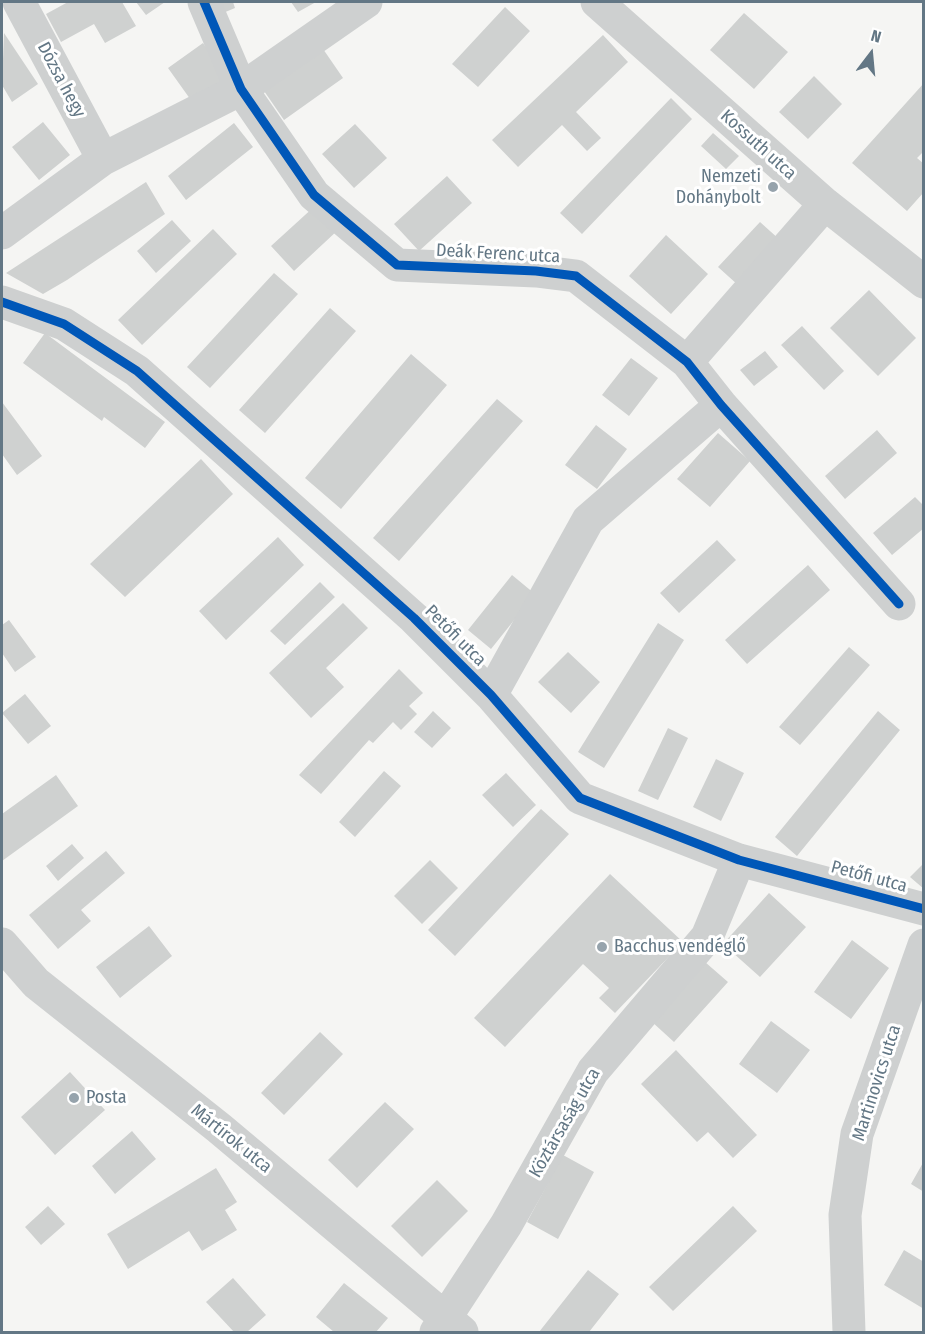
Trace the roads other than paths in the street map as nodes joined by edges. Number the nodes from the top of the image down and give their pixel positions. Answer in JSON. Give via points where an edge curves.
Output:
{"nodes":[{"id":1,"x":19,"y":2,"type":"edge"},
{"id":2,"x":204,"y":2,"type":"edge"},
{"id":3,"x":366,"y":2,"type":"edge"},
{"id":4,"x":597,"y":2,"type":"edge"},
{"id":5,"x":241,"y":89,"type":"junction"},
{"id":6,"x":103,"y":159,"type":"junction"},
{"id":7,"x":825,"y":204,"type":"junction"},
{"id":8,"x":2,"y":233,"type":"edge"},
{"id":9,"x":924,"y":282,"type":"edge"},
{"id":10,"x":2,"y":302,"type":"edge"},
{"id":11,"x":687,"y":362,"type":"junction"},
{"id":12,"x":721,"y":405,"type":"junction"},
{"id":13,"x":899,"y":604,"type":"dead end"},
{"id":14,"x":491,"y":695,"type":"junction"},
{"id":15,"x":739,"y":860,"type":"junction"},
{"id":16,"x":924,"y":909,"type":"edge"},
{"id":17,"x":2,"y":944,"type":"edge"},
{"id":18,"x":924,"y":945,"type":"edge"},
{"id":19,"x":448,"y":1328,"type":"edge"},
{"id":20,"x":849,"y":1332,"type":"edge"}],
"edges":[{"from":1,"to":6,"type":"street","name":"Dózsa hegy"},
{"from":2,"to":5,"type":"street","name":"Deák Ferenc utca"},
{"from":3,"to":5,"type":"street"},
{"from":4,"to":7,"type":"street","name":"Kossuth utca"},
{"from":5,"to":6,"type":"street"},
{"from":5,"to":11,"type":"street","name":"Deák Ferenc utca","via":[[314,195],[397,265],[576,276]]},
{"from":6,"to":8,"type":"street"},
{"from":7,"to":9,"type":"street","name":"Kossuth utca"},
{"from":7,"to":11,"type":"street"},
{"from":10,"to":14,"type":"street","name":"Petőfi utca","via":[[63,324],[137,371],[414,618]]},
{"from":11,"to":12,"type":"street","name":"Deák Ferenc utca"},
{"from":12,"to":13,"type":"street","name":"Deák Ferenc utca"},
{"from":12,"to":14,"type":"street","via":[[588,520]]},
{"from":14,"to":15,"type":"street","name":"Petőfi utca","via":[[580,798]]},
{"from":15,"to":16,"type":"street","name":"Petőfi utca"},
{"from":15,"to":19,"type":"street","name":"Köztársaság utca","via":[[707,937],[593,1071]]},
{"from":17,"to":19,"type":"street","name":"Mártírok utca","via":[[36,983],[219,1128]]},
{"from":18,"to":20,"type":"street","name":"Martinovics utca","via":[[857,1134],[844,1215]]}]}
